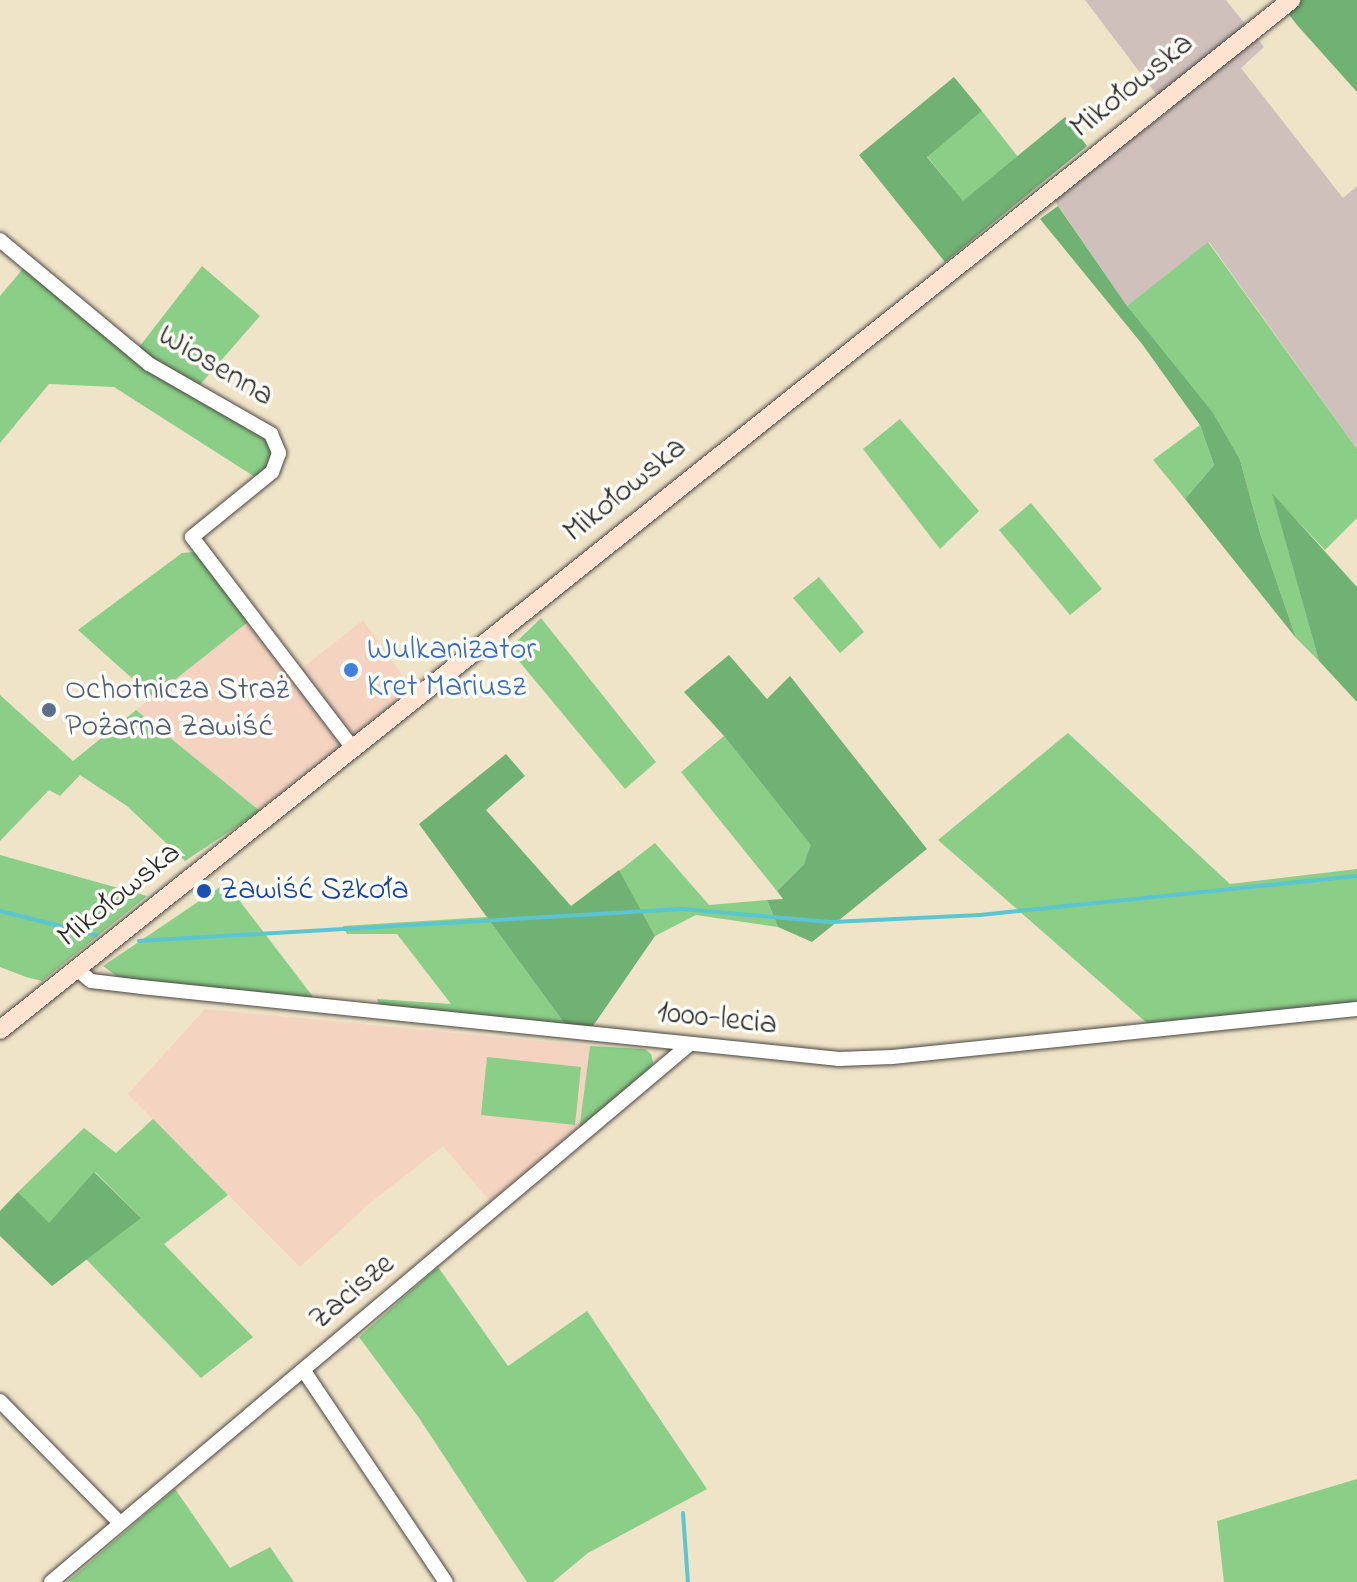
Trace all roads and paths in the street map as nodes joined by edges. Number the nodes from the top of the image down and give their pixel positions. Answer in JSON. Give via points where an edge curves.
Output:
{"nodes":[{"id":1,"x":1291,"y":0,"type":"edge"},
{"id":2,"x":0,"y":240,"type":"edge"},
{"id":3,"x":353,"y":748,"type":"junction"},
{"id":4,"x":77,"y":969,"type":"junction"},
{"id":5,"x":1357,"y":1009,"type":"edge"},
{"id":6,"x":0,"y":1030,"type":"edge"},
{"id":7,"x":690,"y":1044,"type":"junction"},
{"id":8,"x":304,"y":1371,"type":"junction"},
{"id":9,"x":0,"y":1401,"type":"edge"},
{"id":10,"x":120,"y":1523,"type":"junction"},
{"id":11,"x":51,"y":1582,"type":"edge"},
{"id":12,"x":446,"y":1582,"type":"edge"}],
"edges":[{"from":1,"to":3,"type":"main road","name":"Mikołowska"},
{"from":2,"to":3,"type":"street","name":"Wiosenna","via":[[149,364],[271,434],[279,453],[272,472],[192,537]]},
{"from":3,"to":4,"type":"main road","name":"Mikołowska"},
{"from":4,"to":6,"type":"main road","name":"Mikołowska"},
{"from":4,"to":7,"type":"street","name":"1000-lecia","via":[[91,981],[104,983]]},
{"from":5,"to":7,"type":"street","name":"1000-lecia","via":[[892,1057],[839,1059]]},
{"from":7,"to":8,"type":"street","name":"Zacisze"},
{"from":8,"to":10,"type":"street","name":"Zacisze"},
{"from":8,"to":12,"type":"street"},
{"from":9,"to":10,"type":"street"},
{"from":10,"to":11,"type":"street","name":"Zacisze"}]}
